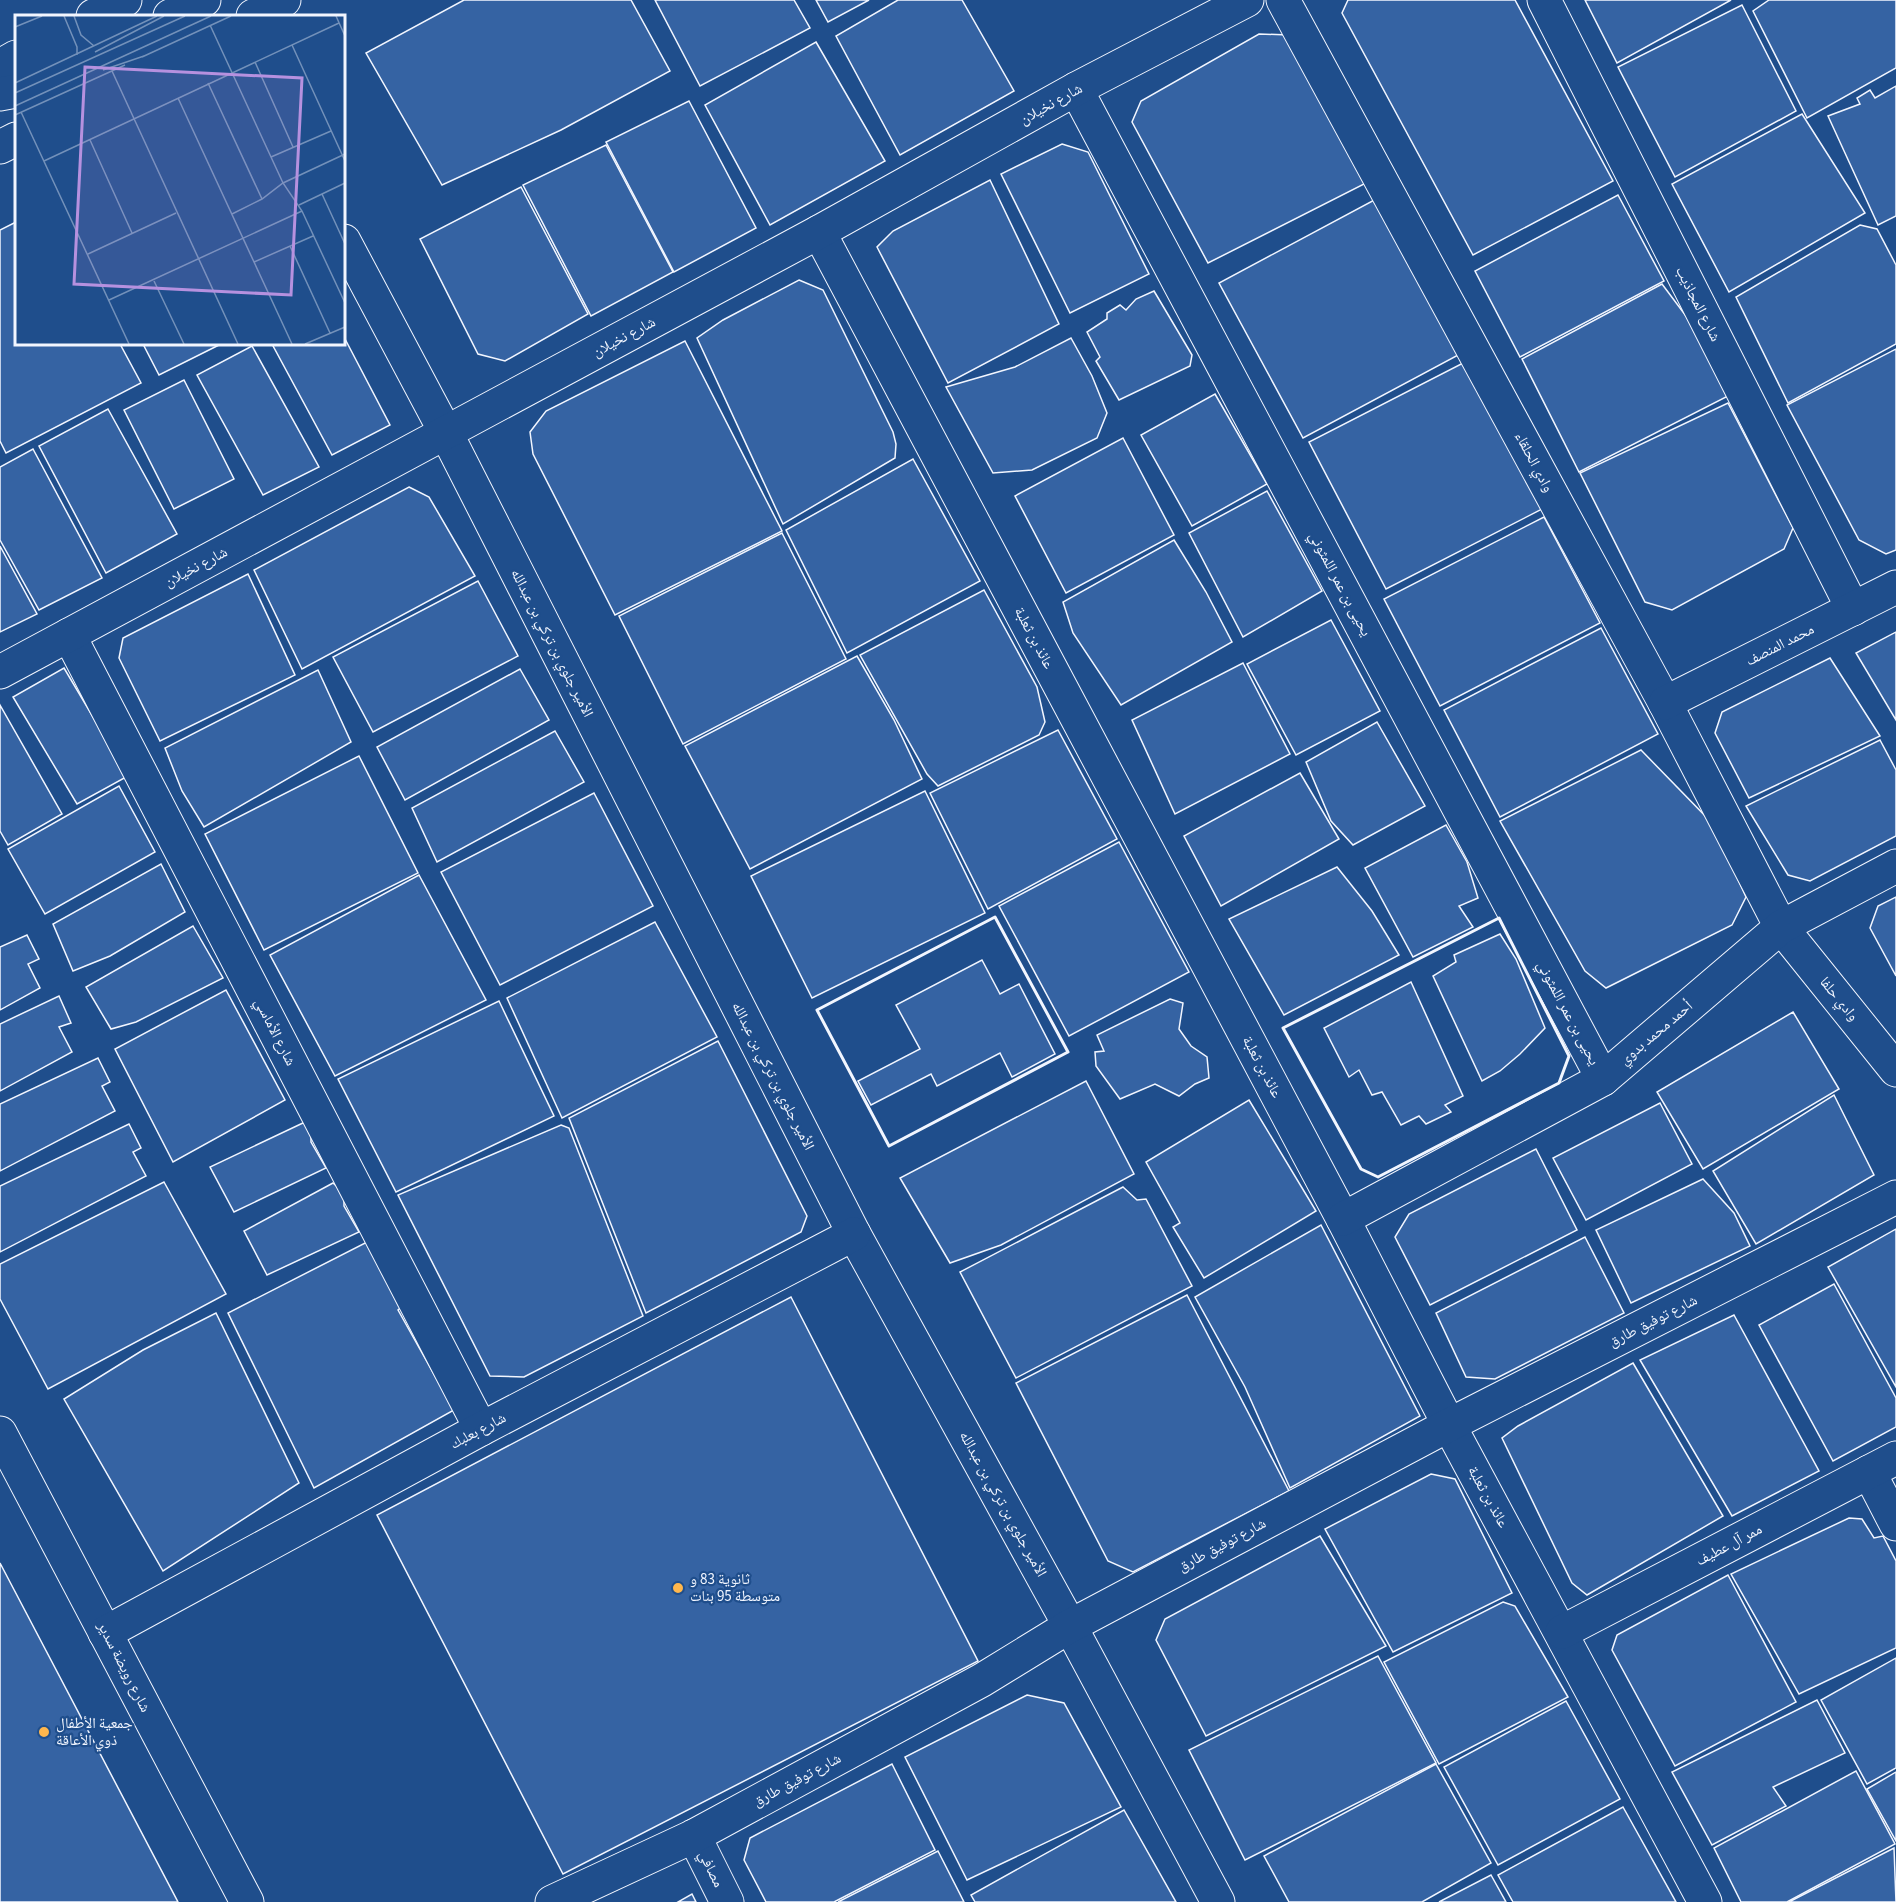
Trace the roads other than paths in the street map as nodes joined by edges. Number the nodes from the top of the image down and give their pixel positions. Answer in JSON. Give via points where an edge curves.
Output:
{"nodes":[{"id":1,"x":125,"y":0,"type":"edge"},
{"id":2,"x":204,"y":0,"type":"edge"},
{"id":3,"x":284,"y":0,"type":"edge"},
{"id":4,"x":1247,"y":0,"type":"edge"},
{"id":5,"x":1283,"y":0,"type":"edge"},
{"id":6,"x":1544,"y":0,"type":"edge"},
{"id":7,"x":95,"y":15,"type":"edge"},
{"id":8,"x":172,"y":15,"type":"edge"},
{"id":9,"x":255,"y":15,"type":"edge"},
{"id":10,"x":15,"y":58,"type":"edge"},
{"id":11,"x":0,"y":66,"type":"edge"},
{"id":12,"x":1076,"y":89,"type":"junction"},
{"id":13,"x":15,"y":91,"type":"edge"},
{"id":14,"x":0,"y":93,"type":"edge"},
{"id":15,"x":15,"y":140,"type":"edge"},
{"id":16,"x":0,"y":147,"type":"edge"},
{"id":17,"x":819,"y":232,"type":"junction"},
{"id":18,"x":345,"y":243,"type":"edge"},
{"id":19,"x":446,"y":433,"type":"junction"},
{"id":20,"x":1896,"y":587,"type":"edge"},
{"id":21,"x":1853,"y":609,"type":"junction"},
{"id":22,"x":69,"y":636,"type":"junction"},
{"id":23,"x":0,"y":672,"type":"edge"},
{"id":24,"x":1665,"y":703,"type":"junction"},
{"id":25,"x":1896,"y":866,"type":"edge"},
{"id":26,"x":1781,"y":927,"type":"junction"},
{"id":27,"x":1896,"y":1070,"type":"edge"},
{"id":28,"x":1603,"y":1079,"type":"junction"},
{"id":29,"x":1896,"y":1197,"type":"edge"},
{"id":30,"x":1343,"y":1219,"type":"junction"},
{"id":31,"x":854,"y":1234,"type":"junction"},
{"id":32,"x":1449,"y":1425,"type":"junction"},
{"id":33,"x":481,"y":1429,"type":"junction"},
{"id":34,"x":0,"y":1433,"type":"edge"},
{"id":35,"x":1882,"y":1465,"type":"edge"},
{"id":36,"x":1896,"y":1524,"type":"edge"},
{"id":37,"x":1070,"y":1626,"type":"junction"},
{"id":38,"x":1562,"y":1632,"type":"junction"},
{"id":39,"x":105,"y":1633,"type":"junction"},
{"id":40,"x":694,"y":1836,"type":"junction"},
{"id":41,"x":247,"y":1902,"type":"edge"},
{"id":42,"x":552,"y":1902,"type":"edge"},
{"id":43,"x":727,"y":1902,"type":"edge"},
{"id":44,"x":1218,"y":1902,"type":"edge"},
{"id":45,"x":1705,"y":1902,"type":"edge"}],
"edges":[{"from":1,"to":7,"type":"street"},
{"from":2,"to":8,"type":"street"},
{"from":3,"to":9,"type":"street"},
{"from":4,"to":12,"type":"street","name":"شارع نخيلان"},
{"from":5,"to":24,"type":"street","name":"وادي الحلقاء"},
{"from":6,"to":21,"type":"street","name":"شارع المجاذيب"},
{"from":10,"to":11,"type":"street"},
{"from":12,"to":17,"type":"street","name":"شارع نخيلان"},
{"from":12,"to":28,"type":"street","name":"يحيى بن عمر اللمثوني"},
{"from":13,"to":14,"type":"street"},
{"from":15,"to":16,"type":"street"},
{"from":17,"to":19,"type":"street","name":"شارع نخيلان"},
{"from":17,"to":30,"type":"street","name":"عائذ بن ثعلبة"},
{"from":18,"to":19,"type":"street","name":"الأمير جلوي بن تركي بن عبدالله"},
{"from":19,"to":22,"type":"street","name":"شارع نخيلان"},
{"from":19,"to":31,"type":"street","name":"الأمير جلوي بن تركي بن عبدالله"},
{"from":20,"to":21,"type":"street","name":"محمد المنصف"},
{"from":21,"to":24,"type":"street","name":"محمد المنصف"},
{"from":22,"to":23,"type":"street","name":"شارع نخيلان"},
{"from":22,"to":33,"type":"street","name":"شارع الأماسي"},
{"from":24,"to":26,"type":"street","name":"وادي الحلقاء"},
{"from":25,"to":26,"type":"street","name":"أحمد محمد بدوي"},
{"from":26,"to":27,"type":"street","name":"وادي حلفا"},
{"from":26,"to":28,"type":"street","name":"أحمد محمد بدوي"},
{"from":28,"to":30,"type":"street","name":"أحمد محمد بدوي"},
{"from":29,"to":32,"type":"street","name":"شارع توفيق طارق"},
{"from":30,"to":32,"type":"street","name":"عائذ بن ثعلبة"},
{"from":31,"to":33,"type":"street","name":"شارع بعلبك"},
{"from":31,"to":37,"type":"street","name":"الأمير جلوي بن تركي بن عبدالله"},
{"from":32,"to":37,"type":"street","name":"شارع توفيق طارق"},
{"from":32,"to":38,"type":"street","name":"عائذ بن ثعلبة"},
{"from":33,"to":39,"type":"street","name":"شارع بعلبك"},
{"from":34,"to":39,"type":"street","name":"شارع رويضة سدير"},
{"from":35,"to":36,"type":"street"},
{"from":35,"to":38,"type":"street","name":"ممر آل عطيف"},
{"from":37,"to":40,"type":"street","name":"شارع توفيق طارق","via":[[1000,1669]]},
{"from":37,"to":44,"type":"street","name":"الأمير جلوي بن تركي بن عبدالله"},
{"from":38,"to":45,"type":"street","name":"عائذ بن ثعلبة"},
{"from":39,"to":41,"type":"street","name":"شارع رويضة سدير"},
{"from":40,"to":42,"type":"street","name":"شارع توفيق طارق"},
{"from":40,"to":43,"type":"street","name":"مصافي"}]}
